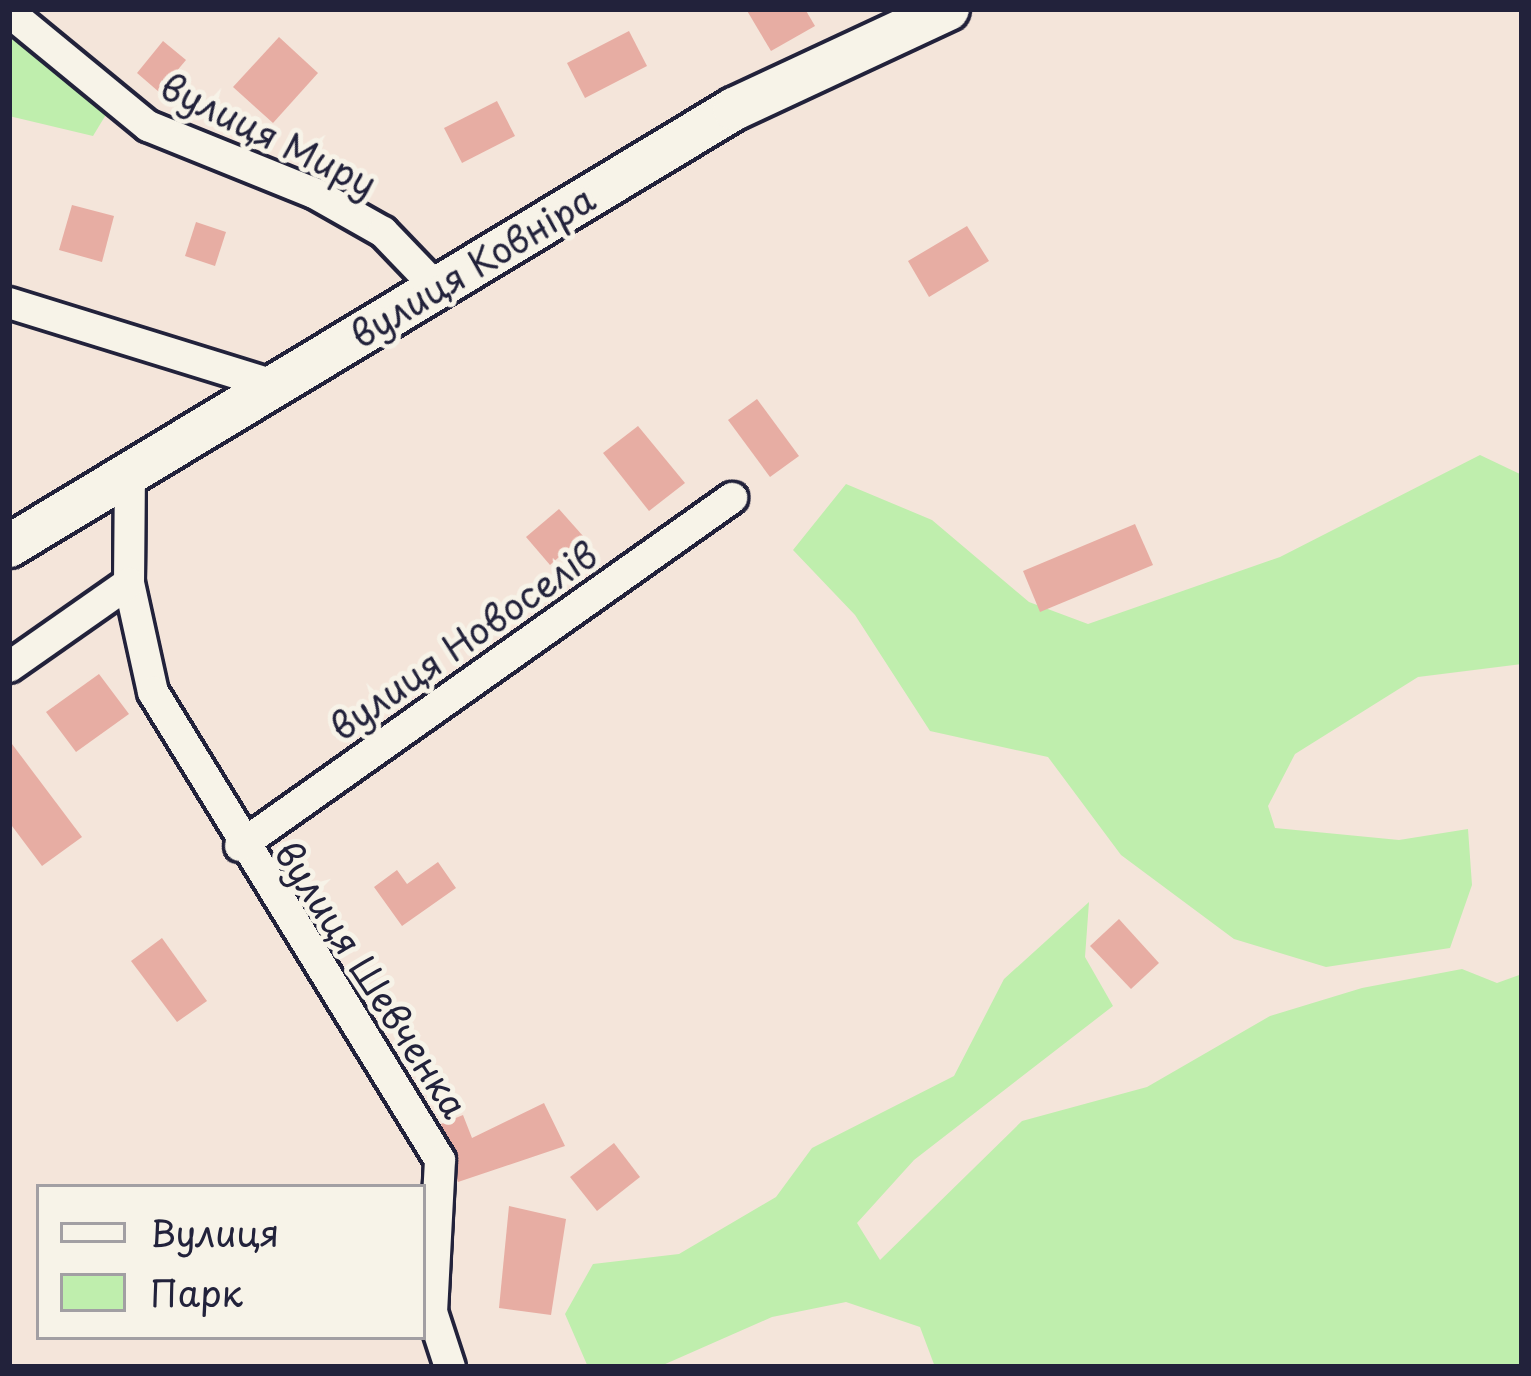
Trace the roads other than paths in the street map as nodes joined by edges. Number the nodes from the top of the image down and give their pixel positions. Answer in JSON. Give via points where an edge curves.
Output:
{"nodes":[{"id":1,"x":948,"y":9,"type":"edge"},
{"id":2,"x":9,"y":12,"type":"edge"},
{"id":3,"x":434,"y":285,"type":"junction"},
{"id":4,"x":9,"y":303,"type":"edge"},
{"id":5,"x":277,"y":386,"type":"junction"},
{"id":6,"x":130,"y":469,"type":"junction"},
{"id":7,"x":732,"y":498,"type":"dead end"},
{"id":8,"x":9,"y":546,"type":"edge"},
{"id":9,"x":129,"y":583,"type":"junction"},
{"id":10,"x":9,"y":667,"type":"edge"},
{"id":11,"x":239,"y":846,"type":"junction"},
{"id":12,"x":450,"y":1367,"type":"edge"}],
"edges":[{"from":1,"to":3,"type":"street","name":"вулиця Ковніра","via":[[734,109]]},
{"from":2,"to":3,"type":"street","name":"вулиця Миру","via":[[148,126],[314,193],[383,232]]},
{"from":3,"to":5,"type":"street","name":"вулиця Ковніра"},
{"from":4,"to":5,"type":"street"},
{"from":5,"to":6,"type":"street","name":"вулиця Ковніра"},
{"from":6,"to":8,"type":"street","name":"вулиця Ковніра"},
{"from":6,"to":9,"type":"street","name":"вулиця Шевченка"},
{"from":7,"to":11,"type":"street","name":"вулиця Новоселів"},
{"from":9,"to":10,"type":"street"},
{"from":9,"to":11,"type":"street","name":"вулиця Шевченка","via":[[154,692]]},
{"from":11,"to":12,"type":"street","name":"вулиця Шевченка","via":[[440,1160],[432,1312]]}]}
